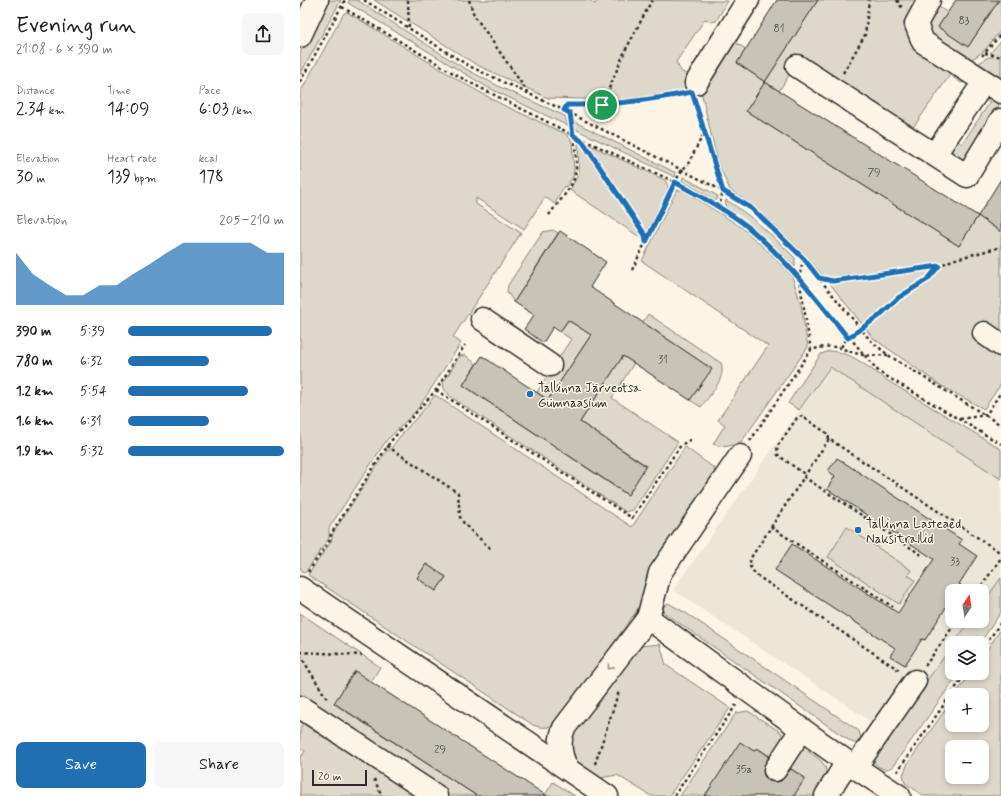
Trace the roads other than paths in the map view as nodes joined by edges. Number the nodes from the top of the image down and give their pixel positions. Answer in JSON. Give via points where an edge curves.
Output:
{"nodes":[{"id":1,"x":317,"y":0,"type":"edge"},
{"id":2,"x":748,"y":0,"type":"edge"},
{"id":3,"x":929,"y":0,"type":"edge"},
{"id":4,"x":300,"y":36,"type":"edge"},
{"id":5,"x":797,"y":66,"type":"dead end"},
{"id":6,"x":694,"y":87,"type":"road end"},
{"id":7,"x":993,"y":87,"type":"edge"},
{"id":8,"x":1001,"y":120,"type":"edge"},
{"id":9,"x":935,"y":154,"type":"junction"},
{"id":10,"x":482,"y":319,"type":"dead end"},
{"id":11,"x":550,"y":365,"type":"dead end"},
{"id":12,"x":740,"y":456,"type":"dead end"},
{"id":13,"x":302,"y":583,"type":"edge"},
{"id":14,"x":648,"y":618,"type":"junction"},
{"id":15,"x":915,"y":681,"type":"road end"},
{"id":16,"x":300,"y":706,"type":"edge"},
{"id":17,"x":801,"y":730,"type":"junction"},
{"id":18,"x":852,"y":764,"type":"junction"},
{"id":19,"x":567,"y":768,"type":"junction"},
{"id":20,"x":775,"y":770,"type":"dead end"},
{"id":21,"x":893,"y":792,"type":"edge"},
{"id":22,"x":436,"y":796,"type":"edge"},
{"id":23,"x":607,"y":796,"type":"edge"},
{"id":24,"x":826,"y":796,"type":"edge"}],
"edges":[{"from":1,"to":4,"type":"street"},
{"from":2,"to":6,"type":"street"},
{"from":3,"to":7,"type":"street","via":[[916,24],[923,42]]},
{"from":5,"to":9,"type":"street"},
{"from":7,"to":9,"type":"street"},
{"from":8,"to":9,"type":"street","via":[[967,176]]},
{"from":10,"to":11,"type":"street"},
{"from":12,"to":14,"type":"street","via":[[660,572]]},
{"from":13,"to":19,"type":"street"},
{"from":14,"to":17,"type":"street","via":[[748,688]]},
{"from":14,"to":19,"type":"street","one_way":true,"via":[[564,728],[560,736],[560,746]]},
{"from":15,"to":18,"type":"street"},
{"from":16,"to":22,"type":"street"},
{"from":17,"to":18,"type":"street"},
{"from":17,"to":20,"type":"street"},
{"from":18,"to":21,"type":"street"},
{"from":18,"to":24,"type":"street"},
{"from":19,"to":23,"type":"street"}]}
